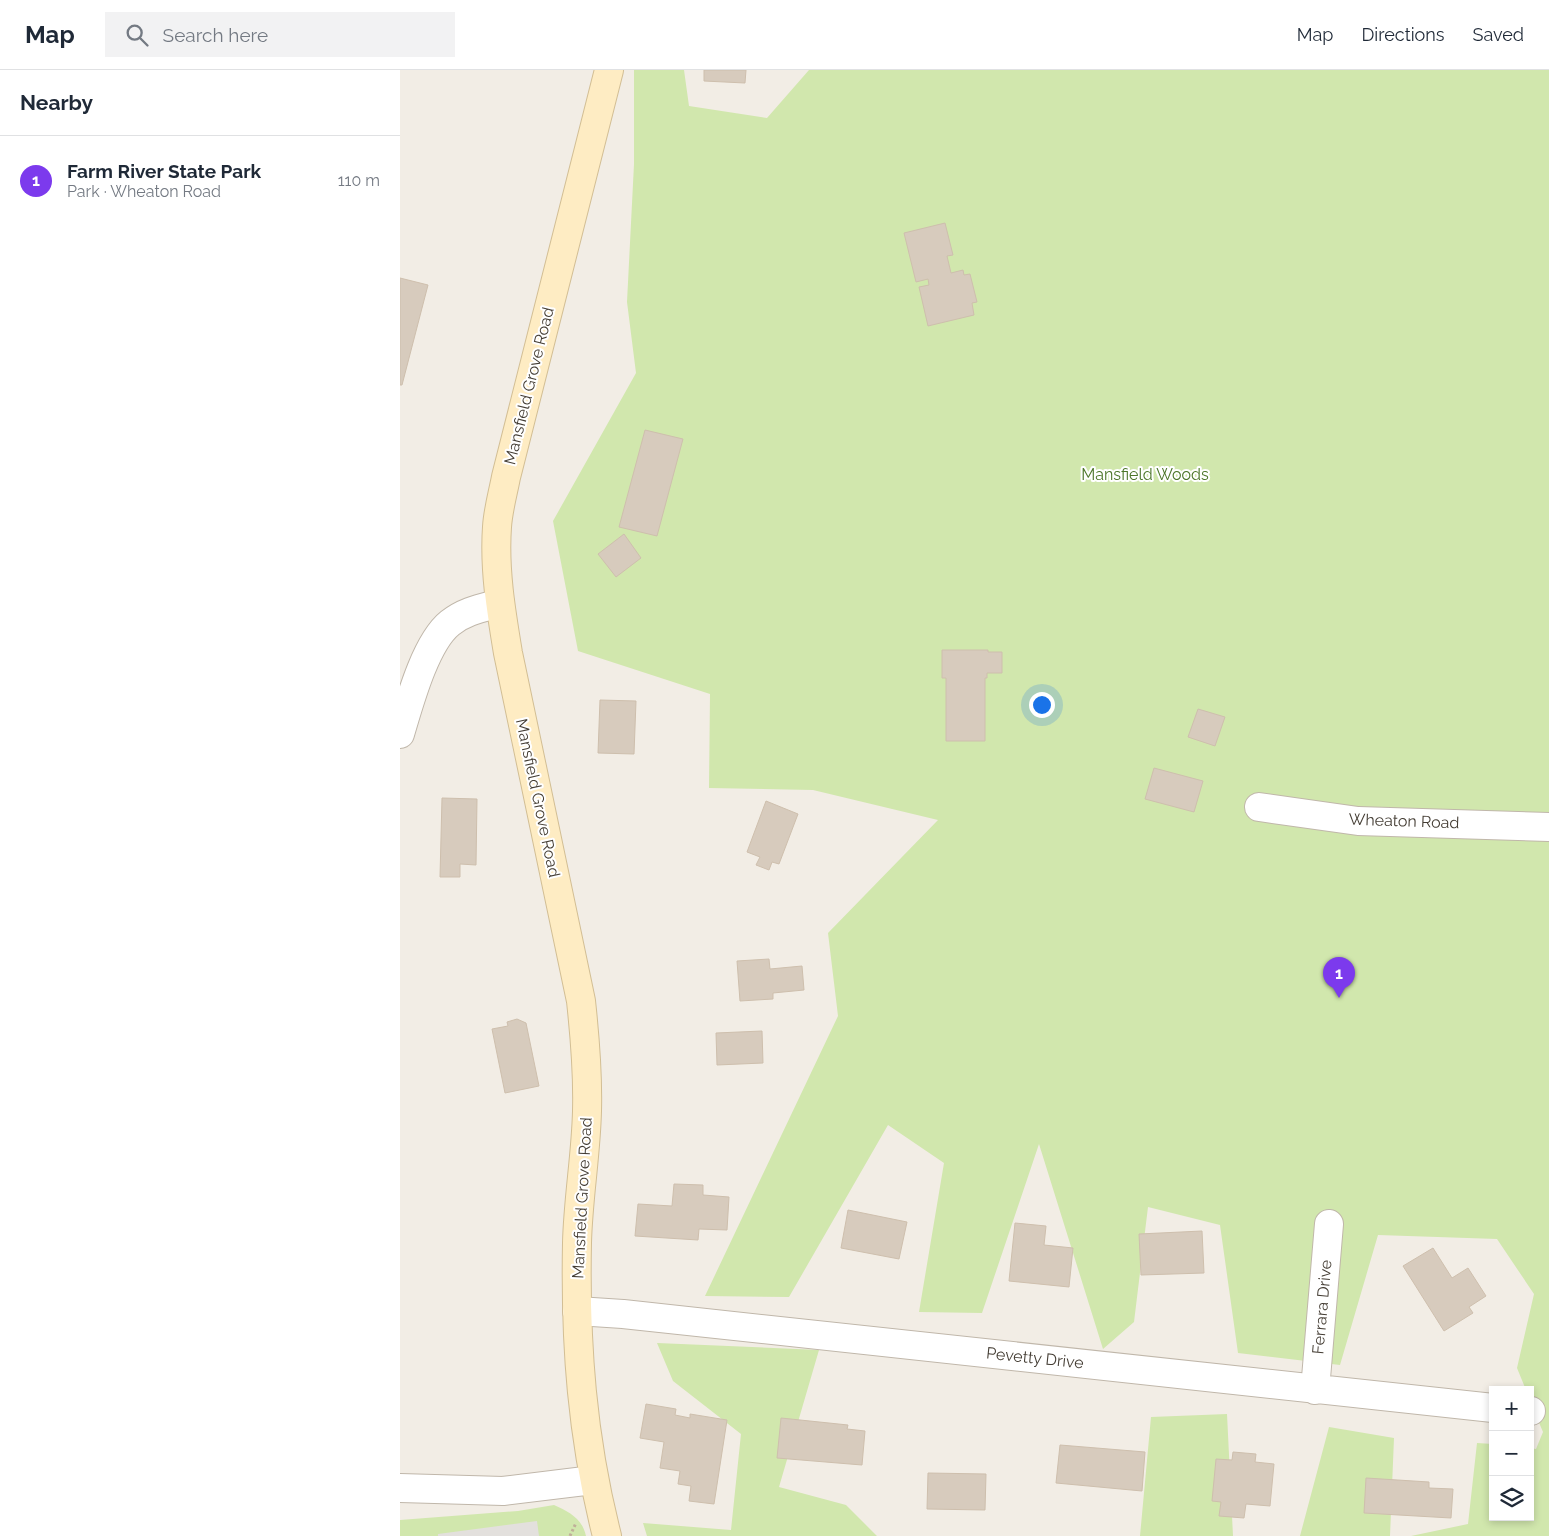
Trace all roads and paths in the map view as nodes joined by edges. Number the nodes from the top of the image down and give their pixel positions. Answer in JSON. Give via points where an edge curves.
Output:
{"nodes":[{"id":1,"x":609,"y":70,"type":"edge"},
{"id":2,"x":500,"y":604,"type":"junction"},
{"id":3,"x":400,"y":734,"type":"edge"},
{"id":4,"x":1259,"y":807,"type":"dead end"},
{"id":5,"x":1549,"y":827,"type":"edge"},
{"id":6,"x":1329,"y":1224,"type":"dead end"},
{"id":7,"x":577,"y":1311,"type":"junction"},
{"id":8,"x":1315,"y":1390,"type":"junction"},
{"id":9,"x":1489,"y":1408,"type":"edge"},
{"id":10,"x":593,"y":1480,"type":"junction"},
{"id":11,"x":400,"y":1488,"type":"edge"},
{"id":12,"x":607,"y":1536,"type":"edge"}],
"edges":[{"from":1,"to":2,"type":"street","name":"Mansfield Grove Road","via":[[506,477],[497,526]]},
{"from":2,"to":3,"type":"street","via":[[470,611],[449,624],[429,655]]},
{"from":2,"to":7,"type":"street","name":"Mansfield Grove Road","via":[[581,1001],[587,1059],[587,1112],[577,1241]]},
{"from":4,"to":5,"type":"street","name":"Wheaton Road","via":[[1358,821]]},
{"from":6,"to":8,"type":"street","name":"Ferrara Drive"},
{"from":7,"to":8,"type":"street","name":"Pevetty Drive"},
{"from":7,"to":10,"type":"street","name":"Mansfield Grove Road","via":[[582,1402]]},
{"from":8,"to":9,"type":"street","name":"Pevetty Drive"},
{"from":10,"to":11,"type":"street","via":[[503,1491]]},
{"from":10,"to":12,"type":"street","name":"Mansfield Grove Road"}]}
